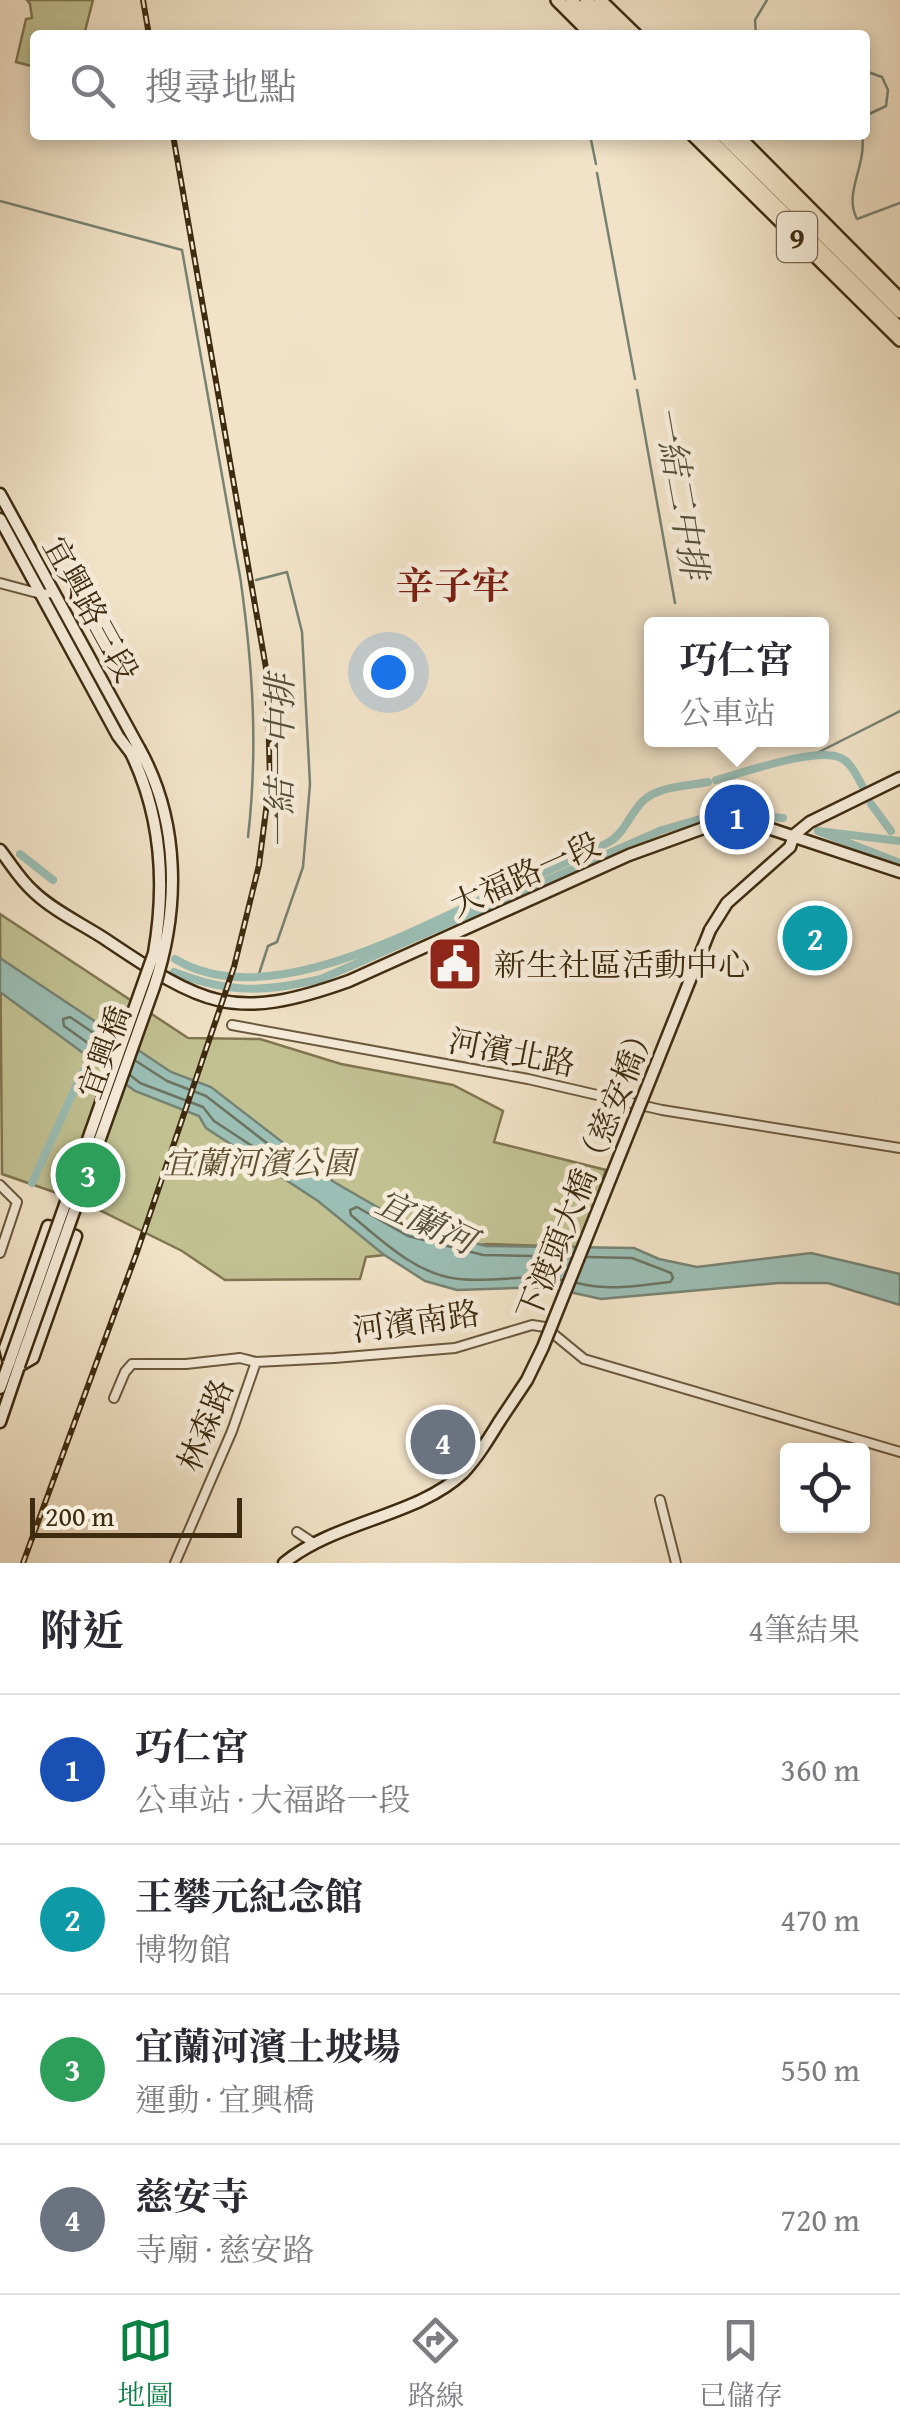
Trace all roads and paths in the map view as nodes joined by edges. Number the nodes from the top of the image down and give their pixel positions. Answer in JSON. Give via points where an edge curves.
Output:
{"nodes":[{"id":1,"x":556,"y":0,"type":"edge"},
{"id":2,"x":571,"y":0,"type":"edge"},
{"id":3,"x":586,"y":0,"type":"edge"},
{"id":4,"x":600,"y":0,"type":"edge"},
{"id":5,"x":587,"y":30,"type":"edge"},
{"id":6,"x":603,"y":30,"type":"edge"},
{"id":7,"x":616,"y":30,"type":"edge"},
{"id":8,"x":631,"y":30,"type":"edge"},
{"id":9,"x":698,"y":140,"type":"edge"},
{"id":10,"x":711,"y":140,"type":"edge"},
{"id":11,"x":727,"y":140,"type":"edge"},
{"id":12,"x":742,"y":140,"type":"edge"},
{"id":13,"x":900,"y":299,"type":"edge"},
{"id":14,"x":900,"y":312,"type":"edge"},
{"id":15,"x":900,"y":328,"type":"edge"},
{"id":16,"x":900,"y":340,"type":"edge"},
{"id":17,"x":0,"y":494,"type":"edge"},
{"id":18,"x":0,"y":519,"type":"edge"},
{"id":19,"x":0,"y":583,"type":"edge"},
{"id":20,"x":47,"y":594,"type":"junction"},
{"id":21,"x":135,"y":751,"type":"joint"},
{"id":22,"x":900,"y":778,"type":"edge"},
{"id":23,"x":794,"y":835,"type":"junction"},
{"id":24,"x":0,"y":850,"type":"edge"},
{"id":25,"x":900,"y":872,"type":"edge"},
{"id":26,"x":232,"y":1025,"type":"dead end"},
{"id":27,"x":900,"y":1148,"type":"edge"},
{"id":28,"x":0,"y":1185,"type":"edge"},
{"id":29,"x":0,"y":1253,"type":"edge"},
{"id":30,"x":256,"y":1362,"type":"junction"},
{"id":31,"x":14,"y":1364,"type":"junction"},
{"id":32,"x":4,"y":1383,"type":"edge"},
{"id":33,"x":114,"y":1398,"type":"dead end"},
{"id":34,"x":0,"y":1422,"type":"edge"},
{"id":35,"x":900,"y":1452,"type":"edge"},
{"id":36,"x":660,"y":1500,"type":"dead end"},
{"id":37,"x":297,"y":1532,"type":"dead end"},
{"id":38,"x":312,"y":1542,"type":"junction"},
{"id":39,"x":175,"y":1563,"type":"edge"},
{"id":40,"x":284,"y":1563,"type":"edge"},
{"id":41,"x":676,"y":1563,"type":"edge"}],
"edges":[{"from":1,"to":5,"type":"main road"},
{"from":2,"to":6,"type":"main road"},
{"from":3,"to":7,"type":"main road"},
{"from":4,"to":8,"type":"main road"},
{"from":9,"to":16,"type":"main road","number":"9"},
{"from":10,"to":15,"type":"main road","number":"9"},
{"from":11,"to":14,"type":"main road","number":"9"},
{"from":12,"to":13,"type":"main road","number":"9"},
{"from":17,"to":20,"type":"street","name":"宜興路三段"},
{"from":18,"to":20,"type":"street","name":"宜興路三段"},
{"from":19,"to":20,"type":"street"},
{"from":20,"to":21,"type":"street","name":"宜興路三段","via":[[118,736]]},
{"from":21,"to":31,"type":"street","name":"宜興橋","bridge":true,"via":[[160,848],[154,953]]},
{"from":22,"to":23,"type":"street"},
{"from":23,"to":24,"type":"street","name":"大福路一段","via":[[723,821],[700,827],[349,981],[274,1004],[220,1002],[165,980],[35,894]]},
{"from":23,"to":25,"type":"street","name":"大福路一段"},
{"from":23,"to":38,"type":"street","name":"下渡頭大橋（慈安橋）","bridge":true,"via":[[790,847],[727,903],[710,930],[528,1380],[472,1461],[446,1486]]},
{"from":26,"to":27,"type":"street","name":"河濱北路","via":[[662,1110]]},
{"from":28,"to":29,"type":"street","via":[[17,1202]]},
{"from":30,"to":33,"type":"street","name":"河濱南路","via":[[132,1364]]},
{"from":30,"to":35,"type":"street","name":"河濱南路","via":[[456,1348],[532,1325],[545,1327],[584,1359]]},
{"from":30,"to":39,"type":"street","name":"林森路"},
{"from":31,"to":31,"type":"street","via":[[33,1358],[76,1236],[48,1226],[4,1348]]},
{"from":31,"to":32,"type":"street"},
{"from":32,"to":34,"type":"street"},
{"from":36,"to":41,"type":"street"},
{"from":37,"to":38,"type":"street"},
{"from":38,"to":40,"type":"street","name":"下渡頭大橋（慈安橋）"}]}
